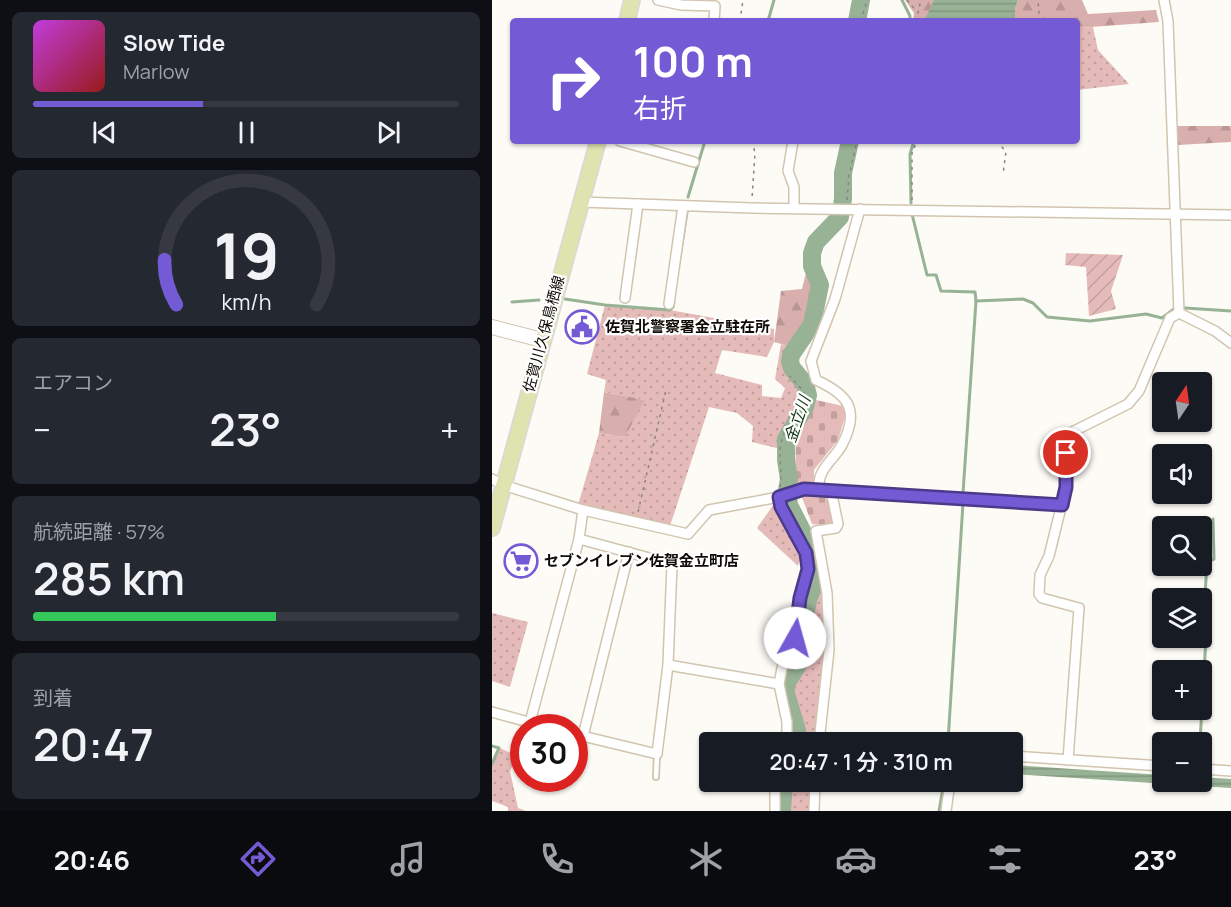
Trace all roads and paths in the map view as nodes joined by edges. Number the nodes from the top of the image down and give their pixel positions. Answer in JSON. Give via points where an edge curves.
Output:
{"nodes":[{"id":1,"x":632,"y":0,"type":"edge"},
{"id":2,"x":658,"y":0,"type":"edge"},
{"id":3,"x":743,"y":0,"type":"edge"},
{"id":4,"x":867,"y":0,"type":"edge"},
{"id":5,"x":907,"y":0,"type":"edge"},
{"id":6,"x":921,"y":0,"type":"edge"},
{"id":7,"x":1038,"y":0,"type":"edge"},
{"id":8,"x":1164,"y":0,"type":"edge"},
{"id":9,"x":917,"y":12,"type":"junction"},
{"id":10,"x":628,"y":18,"type":"edge"},
{"id":11,"x":714,"y":18,"type":"edge"},
{"id":12,"x":740,"y":18,"type":"edge"},
{"id":13,"x":862,"y":18,"type":"edge"},
{"id":14,"x":916,"y":18,"type":"edge"},
{"id":15,"x":1037,"y":18,"type":"edge"},
{"id":16,"x":597,"y":144,"type":"edge"},
{"id":17,"x":631,"y":144,"type":"edge"},
{"id":18,"x":753,"y":144,"type":"edge"},
{"id":19,"x":792,"y":144,"type":"edge"},
{"id":20,"x":856,"y":144,"type":"edge"},
{"id":21,"x":916,"y":144,"type":"edge"},
{"id":22,"x":999,"y":144,"type":"edge"},
{"id":23,"x":694,"y":162,"type":"dead end"},
{"id":24,"x":1003,"y":174,"type":"dead end"},
{"id":25,"x":581,"y":202,"type":"junction"},
{"id":26,"x":638,"y":204,"type":"junction"},
{"id":27,"x":684,"y":206,"type":"junction"},
{"id":28,"x":752,"y":208,"type":"junction"},
{"id":29,"x":794,"y":208,"type":"junction"},
{"id":30,"x":855,"y":209,"type":"junction"},
{"id":31,"x":912,"y":210,"type":"junction"},
{"id":32,"x":1177,"y":214,"type":"junction"},
{"id":33,"x":1231,"y":215,"type":"edge"},
{"id":34,"x":625,"y":298,"type":"dead end"},
{"id":35,"x":669,"y":304,"type":"dead end"},
{"id":36,"x":1179,"y":313,"type":"junction"},
{"id":37,"x":492,"y":327,"type":"edge"},
{"id":38,"x":542,"y":340,"type":"junction"},
{"id":39,"x":1231,"y":343,"type":"edge"},
{"id":40,"x":790,"y":376,"type":"dead end"},
{"id":41,"x":666,"y":390,"type":"dead end"},
{"id":42,"x":498,"y":482,"type":"edge"},
{"id":43,"x":819,"y":489,"type":"junction"},
{"id":44,"x":831,"y":490,"type":"junction"},
{"id":45,"x":779,"y":497,"type":"junction"},
{"id":46,"x":1062,"y":505,"type":"junction"},
{"id":47,"x":583,"y":510,"type":"junction"},
{"id":48,"x":636,"y":522,"type":"junction"},
{"id":49,"x":492,"y":528,"type":"edge"},
{"id":50,"x":579,"y":539,"type":"junction"},
{"id":51,"x":628,"y":552,"type":"junction"},
{"id":52,"x":668,"y":665,"type":"junction"},
{"id":53,"x":779,"y":684,"type":"junction"},
{"id":54,"x":492,"y":712,"type":"edge"},
{"id":55,"x":532,"y":714,"type":"edge"},
{"id":56,"x":585,"y":714,"type":"edge"},
{"id":57,"x":510,"y":717,"type":"edge"},
{"id":58,"x":788,"y":732,"type":"edge"},
{"id":59,"x":820,"y":732,"type":"edge"},
{"id":60,"x":588,"y":737,"type":"edge"},
{"id":61,"x":657,"y":754,"type":"junction"},
{"id":62,"x":1023,"y":757,"type":"edge"},
{"id":63,"x":1068,"y":760,"type":"junction"},
{"id":64,"x":1152,"y":765,"type":"edge"},
{"id":65,"x":1212,"y":770,"type":"edge"},
{"id":66,"x":1231,"y":771,"type":"edge"},
{"id":67,"x":656,"y":777,"type":"dead end"},
{"id":68,"x":775,"y":792,"type":"edge"},
{"id":69,"x":814,"y":792,"type":"edge"},
{"id":70,"x":949,"y":792,"type":"edge"},
{"id":71,"x":775,"y":811,"type":"edge"},
{"id":72,"x":813,"y":811,"type":"edge"},
{"id":73,"x":946,"y":811,"type":"edge"}],
"edges":[{"from":1,"to":10,"type":"main road"},
{"from":2,"to":11,"type":"street","via":[[715,6]]},
{"from":3,"to":12,"type":"path"},
{"from":4,"to":13,"type":"path"},
{"from":5,"to":9,"type":"path"},
{"from":6,"to":9,"type":"path"},
{"from":7,"to":15,"type":"path"},
{"from":8,"to":32,"type":"street"},
{"from":9,"to":14,"type":"path"},
{"from":16,"to":25,"type":"main road","name":"佐賀川久保鳥栖線"},
{"from":17,"to":23,"type":"street"},
{"from":18,"to":28,"type":"path"},
{"from":19,"to":29,"type":"street","via":[[788,171],[794,187]]},
{"from":20,"to":30,"type":"path","via":[[847,203]]},
{"from":21,"to":31,"type":"path","via":[[912,153]]},
{"from":22,"to":24,"type":"path","via":[[1006,152]]},
{"from":25,"to":26,"type":"street"},
{"from":25,"to":38,"type":"main road","name":"佐賀川久保鳥栖線"},
{"from":26,"to":27,"type":"street"},
{"from":26,"to":34,"type":"street"},
{"from":27,"to":28,"type":"street"},
{"from":27,"to":35,"type":"street"},
{"from":28,"to":29,"type":"street"},
{"from":29,"to":30,"type":"street"},
{"from":30,"to":31,"type":"street"},
{"from":30,"to":43,"type":"street","via":[[835,299],[811,361],[816,380],[833,388],[848,402],[851,417],[842,445],[821,472]]},
{"from":31,"to":32,"type":"street"},
{"from":32,"to":33,"type":"street"},
{"from":32,"to":36,"type":"street"},
{"from":36,"to":39,"type":"street","via":[[1215,330]]},
{"from":36,"to":46,"type":"street","via":[[1170,318],[1139,391],[1128,404],[1066,435]]},
{"from":37,"to":38,"type":"street"},
{"from":38,"to":42,"type":"main road","name":"佐賀川久保鳥栖線"},
{"from":40,"to":45,"type":"path","via":[[804,392],[802,405],[788,424],[780,445]]},
{"from":41,"to":48,"type":"path"},
{"from":42,"to":47,"type":"street"},
{"from":42,"to":49,"type":"main road","name":"佐賀川久保鳥栖線"},
{"from":43,"to":44,"type":"street"},
{"from":43,"to":45,"type":"street","via":[[796,490]]},
{"from":44,"to":46,"type":"street"},
{"from":44,"to":59,"type":"street","via":[[838,524],[836,528],[816,531],[827,593],[829,650]]},
{"from":45,"to":48,"type":"street","via":[[709,510],[688,534]]},
{"from":45,"to":53,"type":"street","via":[[806,553],[808,569],[795,638]]},
{"from":46,"to":63,"type":"street","via":[[1040,575],[1039,594],[1079,608]]},
{"from":47,"to":48,"type":"street"},
{"from":47,"to":50,"type":"street"},
{"from":50,"to":51,"type":"street"},
{"from":50,"to":55,"type":"street"},
{"from":51,"to":52,"type":"street","via":[[672,564]]},
{"from":51,"to":56,"type":"street"},
{"from":52,"to":53,"type":"street"},
{"from":52,"to":61,"type":"street"},
{"from":53,"to":58,"type":"street"},
{"from":54,"to":57,"type":"street"},
{"from":60,"to":61,"type":"street"},
{"from":61,"to":67,"type":"lane"},
{"from":62,"to":63,"type":"street"},
{"from":63,"to":64,"type":"street"},
{"from":65,"to":66,"type":"street"},
{"from":68,"to":71,"type":"street"},
{"from":69,"to":72,"type":"street"},
{"from":70,"to":73,"type":"street"}]}
